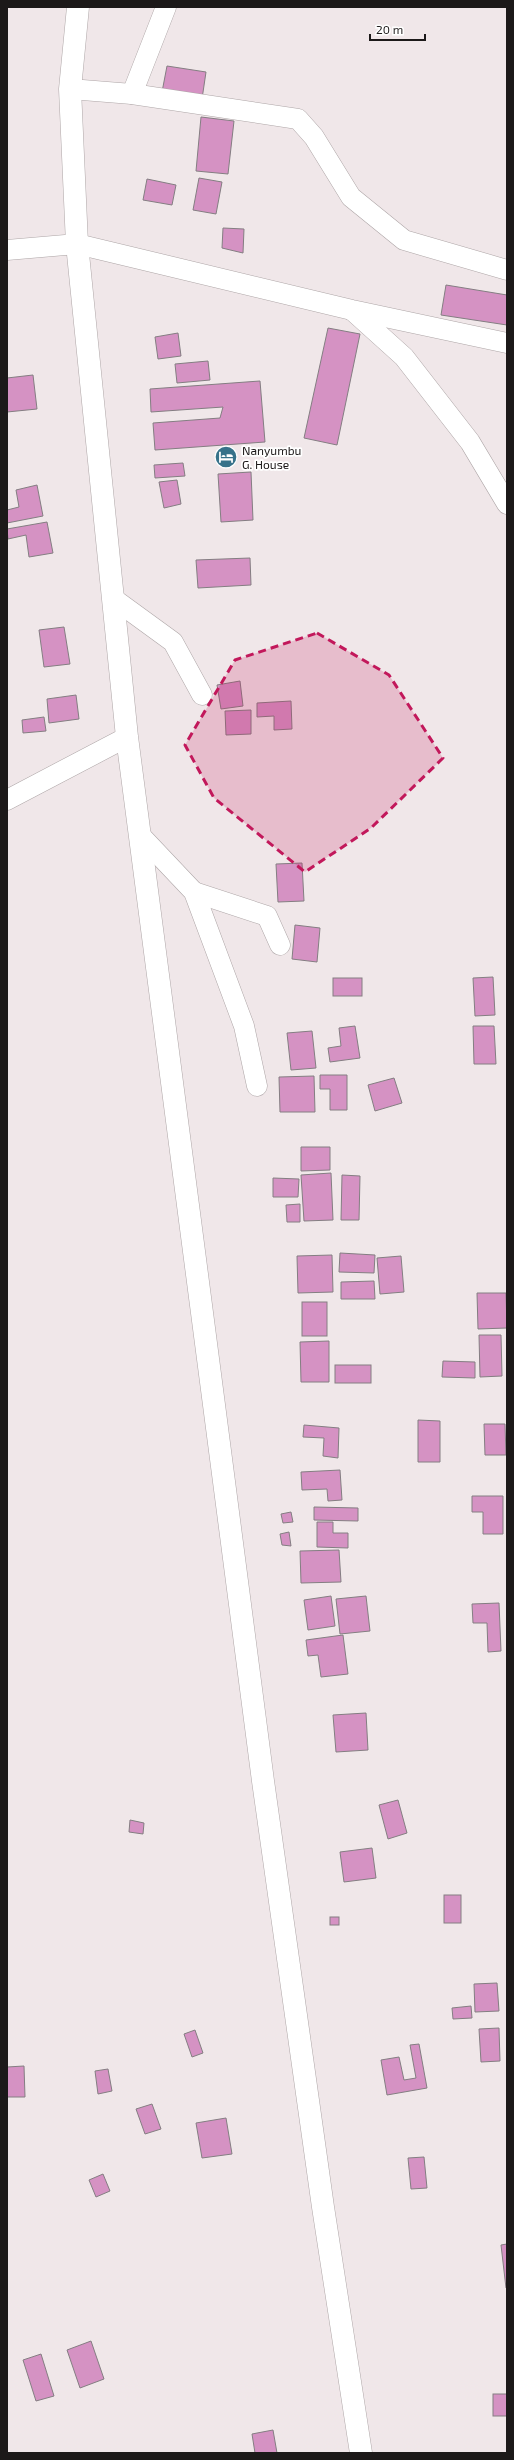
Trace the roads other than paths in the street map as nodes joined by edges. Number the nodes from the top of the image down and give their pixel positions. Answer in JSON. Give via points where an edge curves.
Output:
{"nodes":[{"id":1,"x":78,"y":7,"type":"edge"},
{"id":2,"x":166,"y":7,"type":"edge"},
{"id":3,"x":70,"y":89,"type":"junction"},
{"id":4,"x":132,"y":94,"type":"junction"},
{"id":5,"x":77,"y":244,"type":"junction"},
{"id":6,"x":7,"y":250,"type":"edge"},
{"id":7,"x":507,"y":270,"type":"edge"},
{"id":8,"x":352,"y":310,"type":"junction"},
{"id":9,"x":507,"y":343,"type":"edge"},
{"id":10,"x":507,"y":504,"type":"edge"},
{"id":11,"x":114,"y":600,"type":"junction"},
{"id":12,"x":202,"y":695,"type":"dead end"},
{"id":13,"x":128,"y":737,"type":"junction"},
{"id":14,"x":7,"y":800,"type":"edge"},
{"id":15,"x":141,"y":836,"type":"junction"},
{"id":16,"x":194,"y":892,"type":"junction"},
{"id":17,"x":280,"y":945,"type":"dead end"},
{"id":18,"x":257,"y":1086,"type":"dead end"},
{"id":19,"x":361,"y":2453,"type":"edge"}],
"edges":[{"from":1,"to":3,"type":"main road"},
{"from":2,"to":4,"type":"street"},
{"from":3,"to":4,"type":"street"},
{"from":3,"to":5,"type":"main road"},
{"from":4,"to":7,"type":"street","via":[[298,119],[314,137],[351,197],[404,240]]},
{"from":5,"to":6,"type":"street"},
{"from":5,"to":8,"type":"street"},
{"from":5,"to":11,"type":"main road"},
{"from":8,"to":9,"type":"street"},
{"from":8,"to":10,"type":"street","via":[[404,357],[470,442]]},
{"from":11,"to":12,"type":"street","via":[[173,642]]},
{"from":11,"to":13,"type":"main road"},
{"from":13,"to":14,"type":"street"},
{"from":13,"to":15,"type":"main road"},
{"from":15,"to":16,"type":"street"},
{"from":15,"to":19,"type":"main road","via":[[264,1789],[323,2207]]},
{"from":16,"to":17,"type":"street","via":[[267,916]]},
{"from":16,"to":18,"type":"street","via":[[244,1026]]}]}
